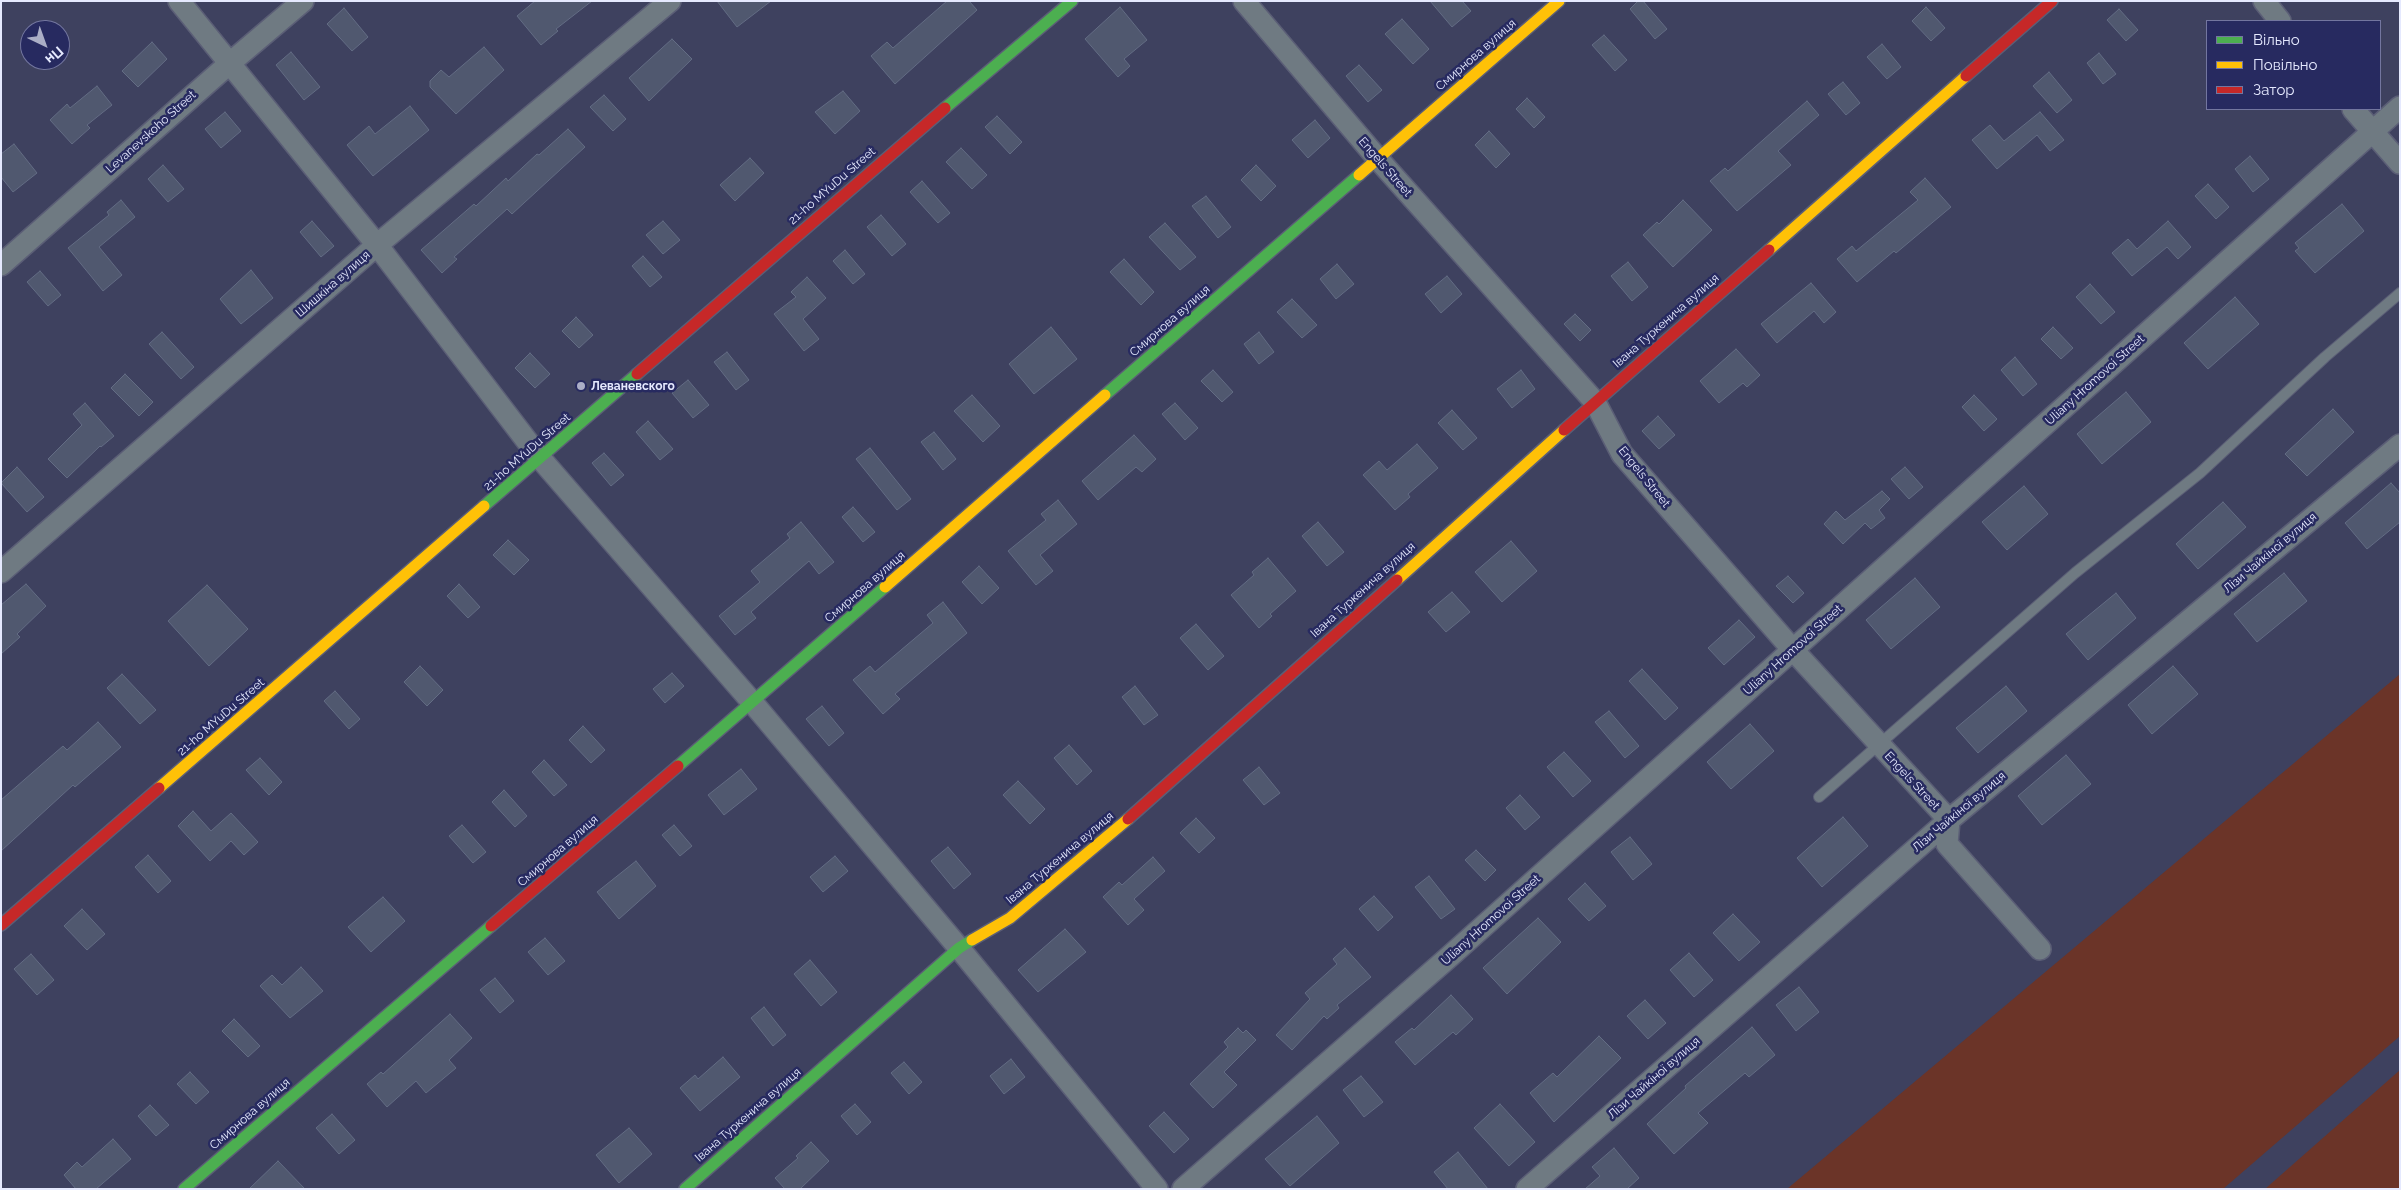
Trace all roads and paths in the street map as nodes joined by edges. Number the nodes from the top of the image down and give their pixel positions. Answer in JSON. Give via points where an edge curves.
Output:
{"nodes":[{"id":1,"x":179,"y":1,"type":"edge"},
{"id":2,"x":303,"y":1,"type":"edge"},
{"id":3,"x":670,"y":1,"type":"edge"},
{"id":4,"x":1072,"y":1,"type":"edge"},
{"id":5,"x":1244,"y":1,"type":"edge"},
{"id":6,"x":1559,"y":1,"type":"edge"},
{"id":7,"x":2052,"y":1,"type":"edge"},
{"id":8,"x":2264,"y":1,"type":"edge"},
{"id":9,"x":2279,"y":20,"type":"edge"},
{"id":10,"x":230,"y":63,"type":"junction"},
{"id":11,"x":2400,"y":107,"type":"edge"},
{"id":12,"x":2354,"y":110,"type":"edge"},
{"id":13,"x":2372,"y":131,"type":"junction"},
{"id":14,"x":1378,"y":159,"type":"junction"},
{"id":15,"x":2400,"y":163,"type":"edge"},
{"id":16,"x":378,"y":245,"type":"junction"},
{"id":17,"x":1,"y":265,"type":"edge"},
{"id":18,"x":2400,"y":293,"type":"edge"},
{"id":19,"x":1595,"y":402,"type":"junction"},
{"id":20,"x":2400,"y":446,"type":"edge"},
{"id":21,"x":540,"y":458,"type":"junction"},
{"id":22,"x":1,"y":572,"type":"edge"},
{"id":23,"x":1793,"y":650,"type":"junction"},
{"id":24,"x":752,"y":702,"type":"junction"},
{"id":25,"x":1878,"y":744,"type":"junction"},
{"id":26,"x":1818,"y":797,"type":"dead end"},
{"id":27,"x":1949,"y":820,"type":"junction"},
{"id":28,"x":1,"y":925,"type":"edge"},
{"id":29,"x":959,"y":948,"type":"junction"},
{"id":30,"x":2040,"y":949,"type":"dead end"},
{"id":31,"x":184,"y":1189,"type":"edge"},
{"id":32,"x":685,"y":1189,"type":"edge"},
{"id":33,"x":1157,"y":1189,"type":"edge"},
{"id":34,"x":1183,"y":1189,"type":"edge"},
{"id":35,"x":1527,"y":1189,"type":"edge"}],
"edges":[{"from":1,"to":10,"type":"street"},
{"from":2,"to":10,"type":"street","name":"Levanevskoho Street"},
{"from":3,"to":16,"type":"street","name":"Шишкіна вулиця"},
{"from":4,"to":21,"type":"street","name":"21-ho MYuDu Street"},
{"from":5,"to":14,"type":"street","name":"Engels Street"},
{"from":6,"to":14,"type":"street","name":"Смирнова вулиця"},
{"from":7,"to":19,"type":"street","name":"Івана Туркенича вулиця"},
{"from":8,"to":9,"type":"street"},
{"from":10,"to":16,"type":"street"},
{"from":10,"to":17,"type":"street","name":"Levanevskoho Street"},
{"from":11,"to":13,"type":"street","name":"Uliany Hromovoi Street"},
{"from":12,"to":13,"type":"street"},
{"from":13,"to":15,"type":"street"},
{"from":13,"to":23,"type":"street","name":"Uliany Hromovoi Street"},
{"from":14,"to":19,"type":"street","name":"Engels Street"},
{"from":14,"to":24,"type":"street","name":"Смирнова вулиця"},
{"from":16,"to":21,"type":"street"},
{"from":16,"to":22,"type":"street","name":"Шишкіна вулиця"},
{"from":18,"to":25,"type":"lane","via":[[2325,357],[2200,473],[2075,573]]},
{"from":19,"to":23,"type":"street","name":"Engels Street","via":[[1622,454]]},
{"from":19,"to":29,"type":"street","name":"Івана Туркенича вулиця","via":[[1148,802],[1010,918]]},
{"from":20,"to":27,"type":"street","name":"Лізи Чайкіної вулиця"},
{"from":21,"to":24,"type":"street"},
{"from":21,"to":28,"type":"street","name":"21-ho MYuDu Street"},
{"from":23,"to":25,"type":"street","name":"Engels Street"},
{"from":23,"to":34,"type":"street","name":"Uliany Hromovoi Street"},
{"from":24,"to":29,"type":"street"},
{"from":24,"to":31,"type":"street","name":"Смирнова вулиця"},
{"from":25,"to":26,"type":"lane"},
{"from":25,"to":27,"type":"street","name":"Engels Street"},
{"from":27,"to":30,"type":"street","name":"Engels Street","via":[[1947,844]]},
{"from":27,"to":35,"type":"street","name":"Лізи Чайкіної вулиця"},
{"from":29,"to":32,"type":"street","name":"Івана Туркенича вулиця"},
{"from":29,"to":33,"type":"street"}]}
